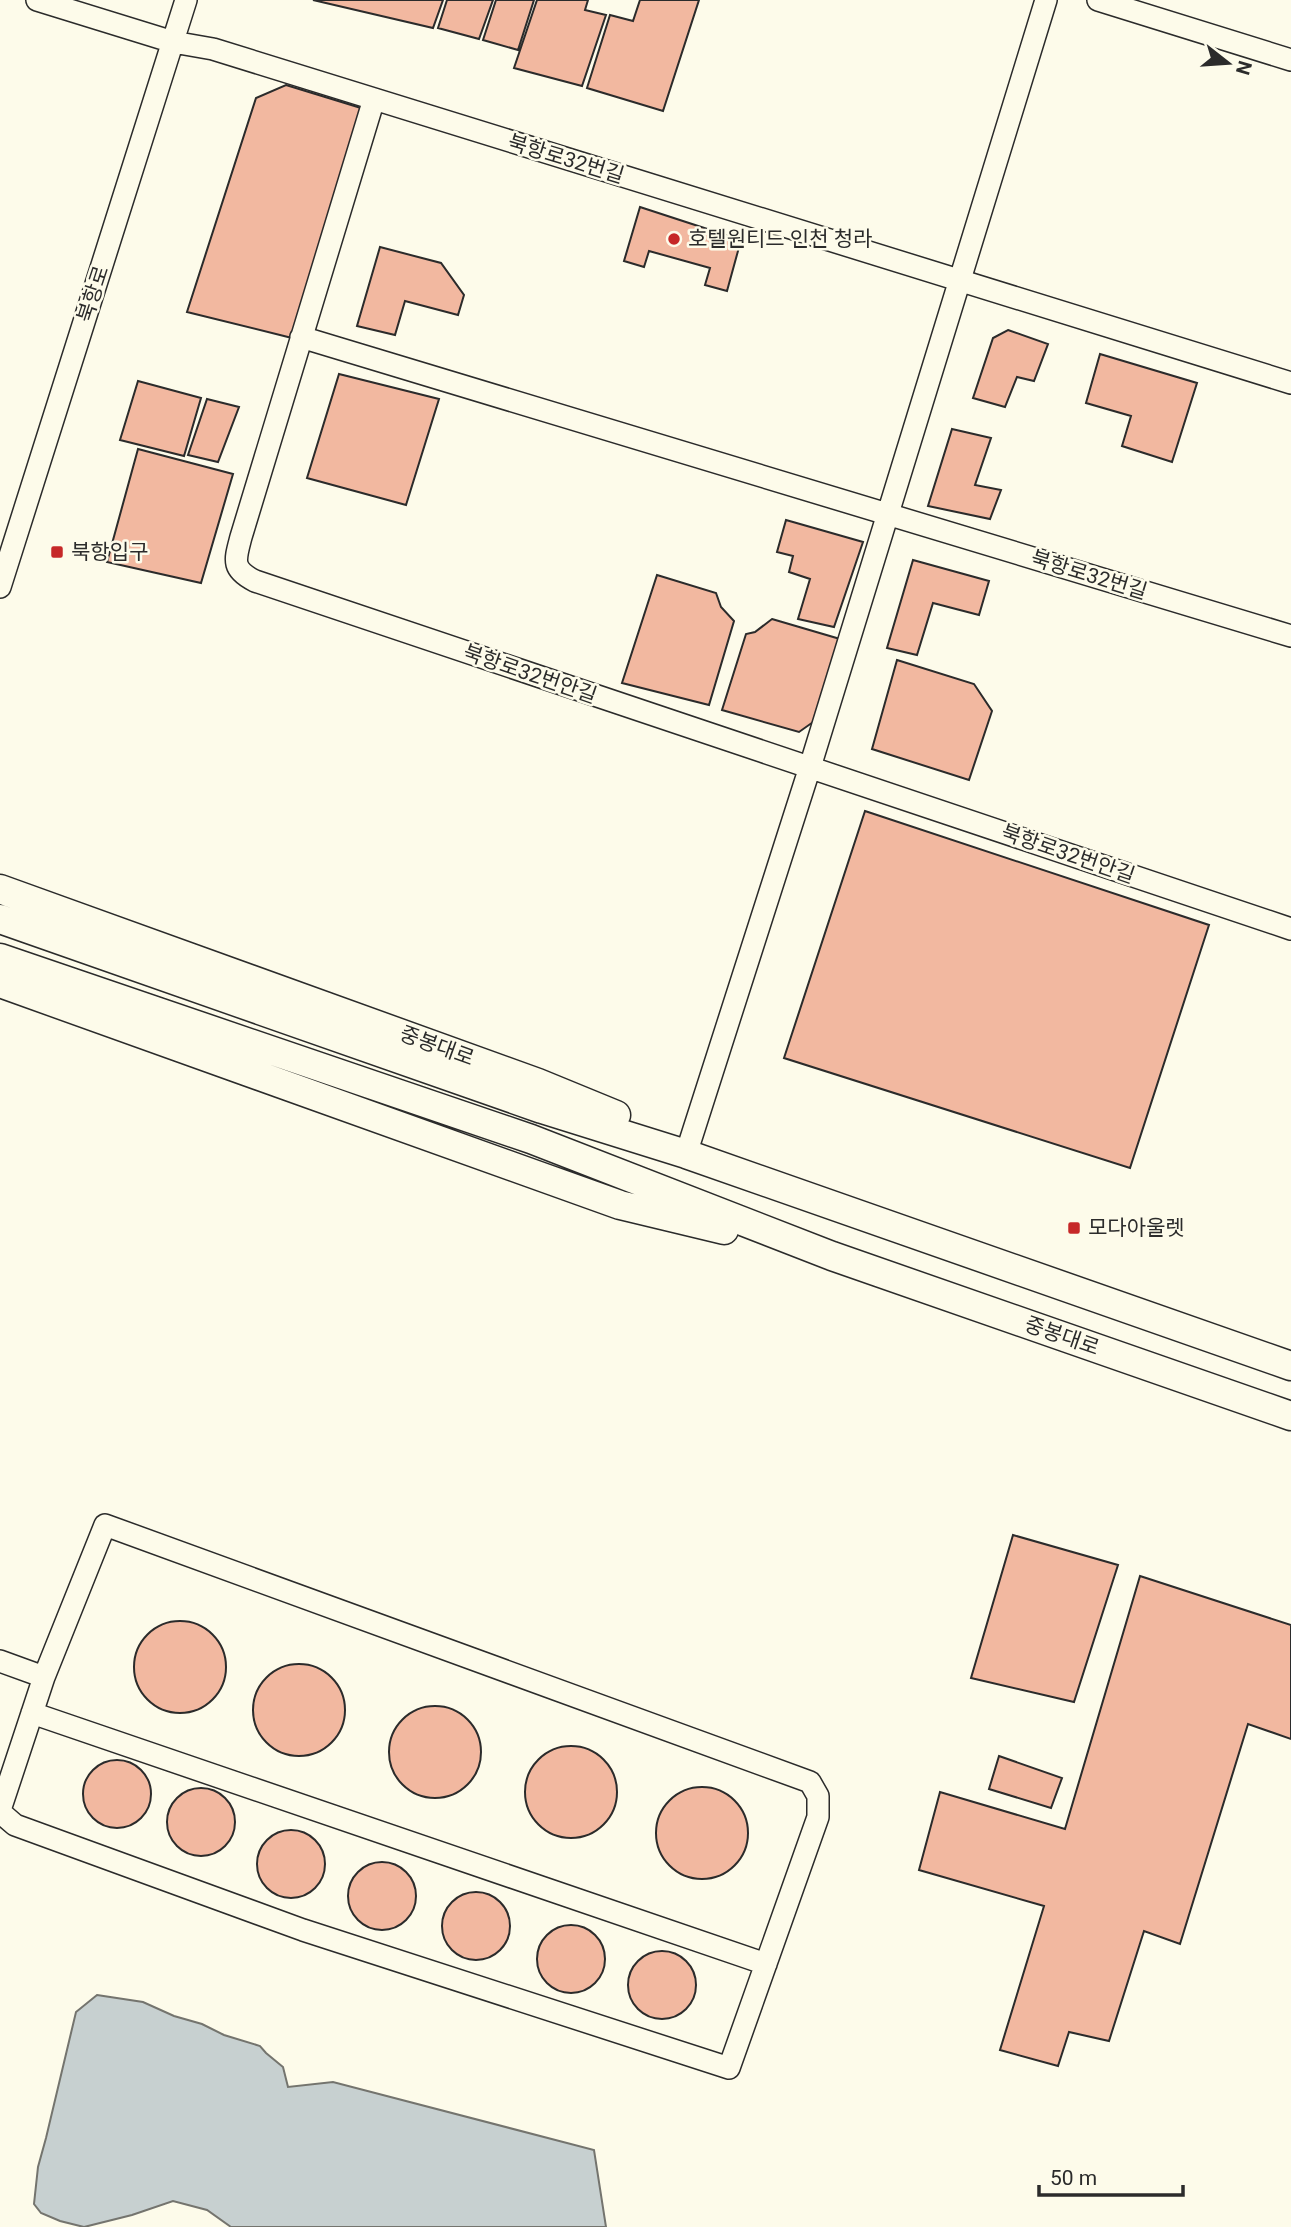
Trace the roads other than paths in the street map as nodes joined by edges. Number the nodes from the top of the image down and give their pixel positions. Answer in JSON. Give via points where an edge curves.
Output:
{"nodes":[{"id":1,"x":37,"y":0,"type":"edge"},
{"id":2,"x":186,"y":0,"type":"edge"},
{"id":3,"x":1046,"y":0,"type":"edge"},
{"id":4,"x":1098,"y":0,"type":"edge"},
{"id":5,"x":173,"y":42,"type":"junction"},
{"id":6,"x":1291,"y":60,"type":"edge"},
{"id":7,"x":374,"y":99,"type":"junction"},
{"id":8,"x":959,"y":280,"type":"junction"},
{"id":9,"x":301,"y":337,"type":"junction"},
{"id":10,"x":1291,"y":383,"type":"edge"},
{"id":11,"x":887,"y":514,"type":"junction"},
{"id":12,"x":0,"y":587,"type":"edge"},
{"id":13,"x":1291,"y":636,"type":"edge"},
{"id":14,"x":810,"y":767,"type":"junction"},
{"id":15,"x":4,"y":887,"type":"edge"},
{"id":16,"x":0,"y":919,"type":"edge"},
{"id":17,"x":1291,"y":929,"type":"edge"},
{"id":18,"x":1,"y":977,"type":"edge"},
{"id":19,"x":687,"y":1149,"type":"junction"},
{"id":20,"x":832,"y":1256,"type":"junction"},
{"id":21,"x":1291,"y":1366,"type":"edge"},
{"id":22,"x":1291,"y":1416,"type":"edge"},
{"id":23,"x":0,"y":1661,"type":"edge"},
{"id":24,"x":44,"y":1677,"type":"junction"},
{"id":25,"x":32,"y":1713,"type":"junction"},
{"id":26,"x":0,"y":1811,"type":"edge"},
{"id":27,"x":766,"y":1964,"type":"junction"}],
"edges":[{"from":1,"to":5,"type":"street","name":"북항로32번길"},
{"from":2,"to":5,"type":"street","name":"북항로"},
{"from":3,"to":8,"type":"street"},
{"from":4,"to":6,"type":"street"},
{"from":5,"to":7,"type":"street","name":"북항로32번길","via":[[213,49]]},
{"from":5,"to":12,"type":"street","name":"북항로"},
{"from":7,"to":8,"type":"street","name":"북항로32번길"},
{"from":7,"to":9,"type":"street","name":"북항로32번안길"},
{"from":8,"to":10,"type":"street","name":"북항로32번길"},
{"from":8,"to":11,"type":"street"},
{"from":9,"to":11,"type":"street","name":"북항로32번길"},
{"from":9,"to":14,"type":"street","name":"북항로32번안길","via":[[241,537],[235,561],[241,574]]},
{"from":11,"to":13,"type":"street","name":"북항로32번길"},
{"from":11,"to":14,"type":"street"},
{"from":14,"to":17,"type":"street","name":"북항로32번안길"},
{"from":14,"to":19,"type":"street"},
{"from":15,"to":19,"type":"main road","name":"중봉대로","via":[[538,1083]]},
{"from":16,"to":19,"type":"main road","name":"중봉대로","via":[[542,1109]]},
{"from":18,"to":20,"type":"main road","name":"중봉대로","via":[[531,1139]]},
{"from":18,"to":20,"type":"main road","name":"중봉대로","via":[[620,1205]]},
{"from":19,"to":21,"type":"main road","name":"중봉대로"},
{"from":20,"to":22,"type":"main road","name":"중봉대로"},
{"from":23,"to":24,"type":"street"},
{"from":24,"to":25,"type":"street"},
{"from":24,"to":27,"type":"street","via":[[105,1525],[810,1782],[818,1796],[818,1817]]},
{"from":25,"to":26,"type":"street"},
{"from":25,"to":27,"type":"street"},
{"from":26,"to":27,"type":"street","via":[[15,1825],[303,1930],[729,2068]]}]}
